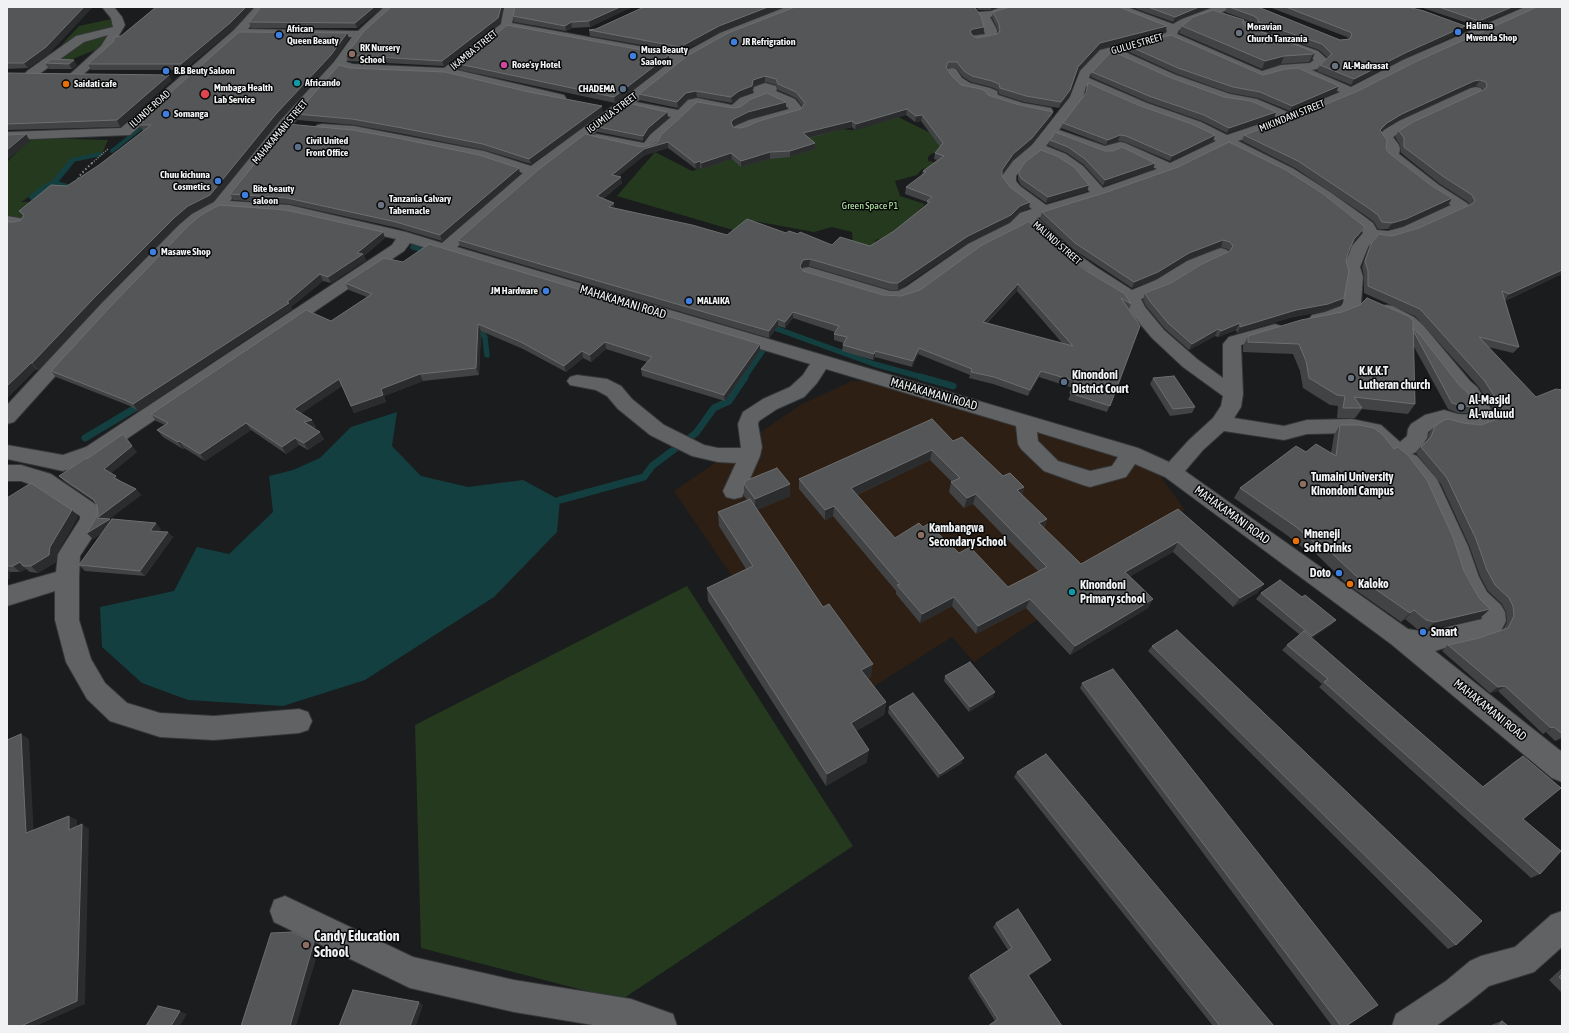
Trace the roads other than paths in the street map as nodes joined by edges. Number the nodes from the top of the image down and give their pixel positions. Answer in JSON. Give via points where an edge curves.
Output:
{"nodes":[{"id":1,"x":108,"y":7,"type":"edge"},
{"id":2,"x":260,"y":7,"type":"edge"},
{"id":3,"x":390,"y":7,"type":"edge"},
{"id":4,"x":510,"y":7,"type":"edge"},
{"id":5,"x":796,"y":7,"type":"edge"},
{"id":6,"x":1011,"y":7,"type":"edge"},
{"id":7,"x":1117,"y":7,"type":"edge"},
{"id":8,"x":1534,"y":7,"type":"edge"},
{"id":9,"x":1214,"y":9,"type":"edge"},
{"id":10,"x":1505,"y":10,"type":"edge"},
{"id":11,"x":1519,"y":14,"type":"junction"},
{"id":12,"x":506,"y":25,"type":"junction"},
{"id":13,"x":1462,"y":27,"type":"edge"},
{"id":14,"x":118,"y":29,"type":"junction"},
{"id":15,"x":592,"y":31,"type":"edge"},
{"id":16,"x":238,"y":32,"type":"junction"},
{"id":17,"x":1172,"y":32,"type":"junction"},
{"id":18,"x":1477,"y":32,"type":"junction"},
{"id":19,"x":362,"y":34,"type":"junction"},
{"id":20,"x":555,"y":34,"type":"junction"},
{"id":21,"x":976,"y":38,"type":"edge"},
{"id":22,"x":1112,"y":51,"type":"junction"},
{"id":23,"x":683,"y":58,"type":"junction"},
{"id":24,"x":339,"y":64,"type":"junction"},
{"id":25,"x":1298,"y":68,"type":"junction"},
{"id":26,"x":447,"y":72,"type":"junction"},
{"id":27,"x":952,"y":72,"type":"dead end"},
{"id":28,"x":15,"y":74,"type":"edge"},
{"id":29,"x":31,"y":74,"type":"junction"},
{"id":30,"x":75,"y":75,"type":"junction"},
{"id":31,"x":90,"y":75,"type":"edge"},
{"id":32,"x":173,"y":75,"type":"dead end"},
{"id":33,"x":188,"y":75,"type":"junction"},
{"id":34,"x":1082,"y":78,"type":"junction"},
{"id":35,"x":1476,"y":91,"type":"edge"},
{"id":36,"x":1351,"y":92,"type":"junction"},
{"id":37,"x":569,"y":100,"type":"edge"},
{"id":38,"x":598,"y":106,"type":"edge"},
{"id":39,"x":622,"y":106,"type":"junction"},
{"id":40,"x":681,"y":115,"type":"junction"},
{"id":41,"x":1063,"y":115,"type":"junction"},
{"id":42,"x":1290,"y":118,"type":"junction"},
{"id":43,"x":297,"y":125,"type":"junction"},
{"id":44,"x":740,"y":129,"type":"edge"},
{"id":45,"x":1050,"y":130,"type":"junction"},
{"id":46,"x":583,"y":134,"type":"junction"},
{"id":47,"x":7,"y":136,"type":"edge"},
{"id":48,"x":1228,"y":140,"type":"junction"},
{"id":49,"x":1037,"y":148,"type":"junction"},
{"id":50,"x":1170,"y":169,"type":"junction"},
{"id":51,"x":533,"y":172,"type":"junction"},
{"id":52,"x":1100,"y":194,"type":"junction"},
{"id":53,"x":219,"y":205,"type":"junction"},
{"id":54,"x":1044,"y":210,"type":"junction"},
{"id":55,"x":1026,"y":216,"type":"junction"},
{"id":56,"x":1371,"y":234,"type":"junction"},
{"id":57,"x":406,"y":237,"type":"junction"},
{"id":58,"x":446,"y":248,"type":"junction"},
{"id":59,"x":1221,"y":253,"type":"edge"},
{"id":60,"x":809,"y":272,"type":"edge"},
{"id":61,"x":1353,"y":296,"type":"junction"},
{"id":62,"x":1131,"y":297,"type":"junction"},
{"id":63,"x":822,"y":361,"type":"junction"},
{"id":64,"x":577,"y":381,"type":"dead end"},
{"id":65,"x":1233,"y":394,"type":"junction"},
{"id":66,"x":7,"y":418,"type":"edge"},
{"id":67,"x":1026,"y":421,"type":"junction"},
{"id":68,"x":1220,"y":423,"type":"junction"},
{"id":69,"x":7,"y":452,"type":"edge"},
{"id":70,"x":1398,"y":452,"type":"junction"},
{"id":71,"x":1131,"y":453,"type":"junction"},
{"id":72,"x":750,"y":456,"type":"junction"},
{"id":73,"x":1172,"y":472,"type":"junction"},
{"id":74,"x":7,"y":473,"type":"edge"},
{"id":75,"x":734,"y":491,"type":"dead end"},
{"id":76,"x":67,"y":578,"type":"junction"},
{"id":77,"x":7,"y":596,"type":"edge"},
{"id":78,"x":1400,"y":638,"type":"junction"},
{"id":79,"x":299,"y":720,"type":"dead end"},
{"id":80,"x":1562,"y":769,"type":"edge"},
{"id":81,"x":286,"y":911,"type":"dead end"},
{"id":82,"x":1562,"y":926,"type":"edge"},
{"id":83,"x":661,"y":1026,"type":"edge"},
{"id":84,"x":1408,"y":1026,"type":"edge"}],
"edges":[{"from":1,"to":14,"type":"street","via":[[116,17]]},
{"from":2,"to":16,"type":"street","name":"ILUNDE ROAD"},
{"from":3,"to":19,"type":"street","name":"MAHAKAMANI STREET"},
{"from":4,"to":12,"type":"street","name":"IKAMBA STREET"},
{"from":5,"to":23,"type":"street","name":"IGUMILA STREET","via":[[724,35]]},
{"from":6,"to":21,"type":"street","via":[[992,14],[982,14],[991,30],[991,37]]},
{"from":7,"to":17,"type":"street"},
{"from":8,"to":11,"type":"street","name":"MIKINDANI STREET"},
{"from":9,"to":17,"type":"street","via":[[1186,21]]},
{"from":9,"to":25,"type":"street","via":[[1249,26],[1248,30],[1314,54],[1322,60],[1312,66]]},
{"from":10,"to":11,"type":"street"},
{"from":11,"to":18,"type":"street","name":"MIKINDANI STREET"},
{"from":12,"to":20,"type":"street"},
{"from":12,"to":26,"type":"street","name":"IKAMBA STREET"},
{"from":13,"to":18,"type":"street"},
{"from":14,"to":29,"type":"street","via":[[80,39]]},
{"from":14,"to":30,"type":"street","via":[[106,48]]},
{"from":15,"to":20,"type":"street"},
{"from":16,"to":19,"type":"street"},
{"from":16,"to":33,"type":"street","name":"ILUNDE ROAD"},
{"from":17,"to":22,"type":"street","name":"GULUE STREET"},
{"from":17,"to":25,"type":"street","via":[[1261,75]]},
{"from":18,"to":36,"type":"street","name":"MIKINDANI STREET","via":[[1428,56],[1407,63]]},
{"from":19,"to":24,"type":"street","name":"MAHAKAMANI STREET"},
{"from":20,"to":23,"type":"street"},
{"from":22,"to":34,"type":"street","name":"GULUE STREET","via":[[1104,53]]},
{"from":22,"to":42,"type":"street","via":[[1178,80],[1227,98],[1252,102]]},
{"from":23,"to":39,"type":"street","name":"IGUMILA STREET"},
{"from":24,"to":26,"type":"street","via":[[352,68]]},
{"from":24,"to":43,"type":"street","name":"MAHAKAMANI STREET"},
{"from":25,"to":36,"type":"street"},
{"from":26,"to":37,"type":"street"},
{"from":27,"to":41,"type":"street","via":[[965,86],[985,91],[992,94],[992,97]]},
{"from":28,"to":29,"type":"street"},
{"from":29,"to":30,"type":"street"},
{"from":30,"to":31,"type":"street"},
{"from":32,"to":33,"type":"street"},
{"from":33,"to":47,"type":"street","name":"ILUNDE ROAD","via":[[125,132]]},
{"from":34,"to":41,"type":"street","name":"MALINDI STREET","via":[[1076,98]]},
{"from":34,"to":48,"type":"street","via":[[1142,106],[1184,120]]},
{"from":35,"to":56,"type":"street","via":[[1404,124],[1385,137],[1392,144],[1391,155],[1462,206],[1410,230],[1388,236]]},
{"from":36,"to":42,"type":"street","name":"MIKINDANI STREET"},
{"from":38,"to":39,"type":"street"},
{"from":39,"to":40,"type":"street"},
{"from":39,"to":46,"type":"street","name":"IGUMILA STREET"},
{"from":40,"to":44,"type":"street","via":[[697,102],[735,108],[744,101],[763,94],[759,90],[765,87],[771,89],[769,92],[775,96],[790,102],[796,109]]},
{"from":40,"to":46,"type":"street","via":[[655,138],[648,148]]},
{"from":41,"to":45,"type":"street","name":"MALINDI STREET"},
{"from":42,"to":48,"type":"street","name":"MIKINDANI STREET"},
{"from":43,"to":51,"type":"street","via":[[354,130],[399,138],[484,155]]},
{"from":43,"to":53,"type":"street","name":"MAHAKAMANI STREET"},
{"from":45,"to":49,"type":"street","name":"MALINDI STREET"},
{"from":45,"to":50,"type":"street","via":[[1104,152],[1119,146]]},
{"from":46,"to":51,"type":"street","name":"IGUMILA STREET"},
{"from":48,"to":50,"type":"street","name":"MIKINDANI STREET"},
{"from":48,"to":56,"type":"street","via":[[1303,180],[1367,226]]},
{"from":49,"to":52,"type":"street","via":[[1060,157],[1078,169]]},
{"from":49,"to":54,"type":"street","name":"MALINDI STREET","via":[[1012,170],[1009,182]]},
{"from":50,"to":52,"type":"street","name":"MIKINDANI STREET"},
{"from":51,"to":58,"type":"street","name":"IGUMILA STREET"},
{"from":52,"to":54,"type":"street","name":"MIKINDANI STREET"},
{"from":53,"to":57,"type":"street","name":"MAHAKAMANI ROAD","via":[[289,210]]},
{"from":53,"to":66,"type":"street","via":[[185,228],[107,308]]},
{"from":54,"to":55,"type":"street","name":"MALINDI STREET"},
{"from":55,"to":60,"type":"street","via":[[1016,226],[974,247],[923,284],[900,296],[871,291]]},
{"from":55,"to":62,"type":"street","name":"MALINDI STREET","via":[[1066,253]]},
{"from":56,"to":61,"type":"street","via":[[1360,246],[1352,267],[1355,277]]},
{"from":57,"to":58,"type":"street","name":"MAHAKAMANI ROAD"},
{"from":57,"to":69,"type":"street","via":[[398,248],[93,452],[63,463]]},
{"from":58,"to":63,"type":"street","name":"MAHAKAMANI ROAD"},
{"from":59,"to":62,"type":"street"},
{"from":61,"to":65,"type":"street","via":[[1352,304],[1346,310],[1329,317],[1293,324],[1235,341],[1232,344]]},
{"from":61,"to":70,"type":"street","via":[[1408,321],[1417,329],[1470,392],[1487,418],[1475,423],[1444,417],[1432,420],[1418,430],[1417,438],[1409,447]]},
{"from":62,"to":65,"type":"street","via":[[1146,320],[1169,344],[1199,370]]},
{"from":63,"to":67,"type":"street","name":"MAHAKAMANI ROAD"},
{"from":63,"to":72,"type":"street","via":[[797,392],[750,416]]},
{"from":64,"to":72,"type":"street","via":[[600,384],[614,391],[625,404],[657,430],[699,450],[718,455]]},
{"from":65,"to":68,"type":"street","via":[[1231,407]]},
{"from":67,"to":71,"type":"street","name":"MAHAKAMANI ROAD"},
{"from":67,"to":71,"type":"street","via":[[1028,444],[1051,466],[1090,479],[1119,472]]},
{"from":68,"to":70,"type":"street","via":[[1284,433],[1307,427],[1352,426],[1374,430]]},
{"from":68,"to":73,"type":"street"},
{"from":70,"to":78,"type":"street","via":[[1408,458],[1429,485],[1454,539],[1468,579],[1479,598],[1493,612],[1494,621],[1491,626],[1472,633],[1426,643]]},
{"from":71,"to":73,"type":"street","name":"MAHAKAMANI ROAD"},
{"from":72,"to":75,"type":"street"},
{"from":73,"to":78,"type":"street","name":"MAHAKAMANI ROAD"},
{"from":74,"to":76,"type":"street","via":[[21,473],[43,480],[90,512],[88,527],[69,554]]},
{"from":76,"to":77,"type":"street"},
{"from":76,"to":79,"type":"street","via":[[67,620],[79,662],[96,691],[119,713],[160,725],[214,728]]},
{"from":78,"to":80,"type":"street","name":"MAHAKAMANI ROAD"},
{"from":81,"to":83,"type":"street","via":[[410,972],[514,996],[631,1015]]},
{"from":82,"to":84,"type":"street","via":[[1523,961],[1481,972]]}]}
